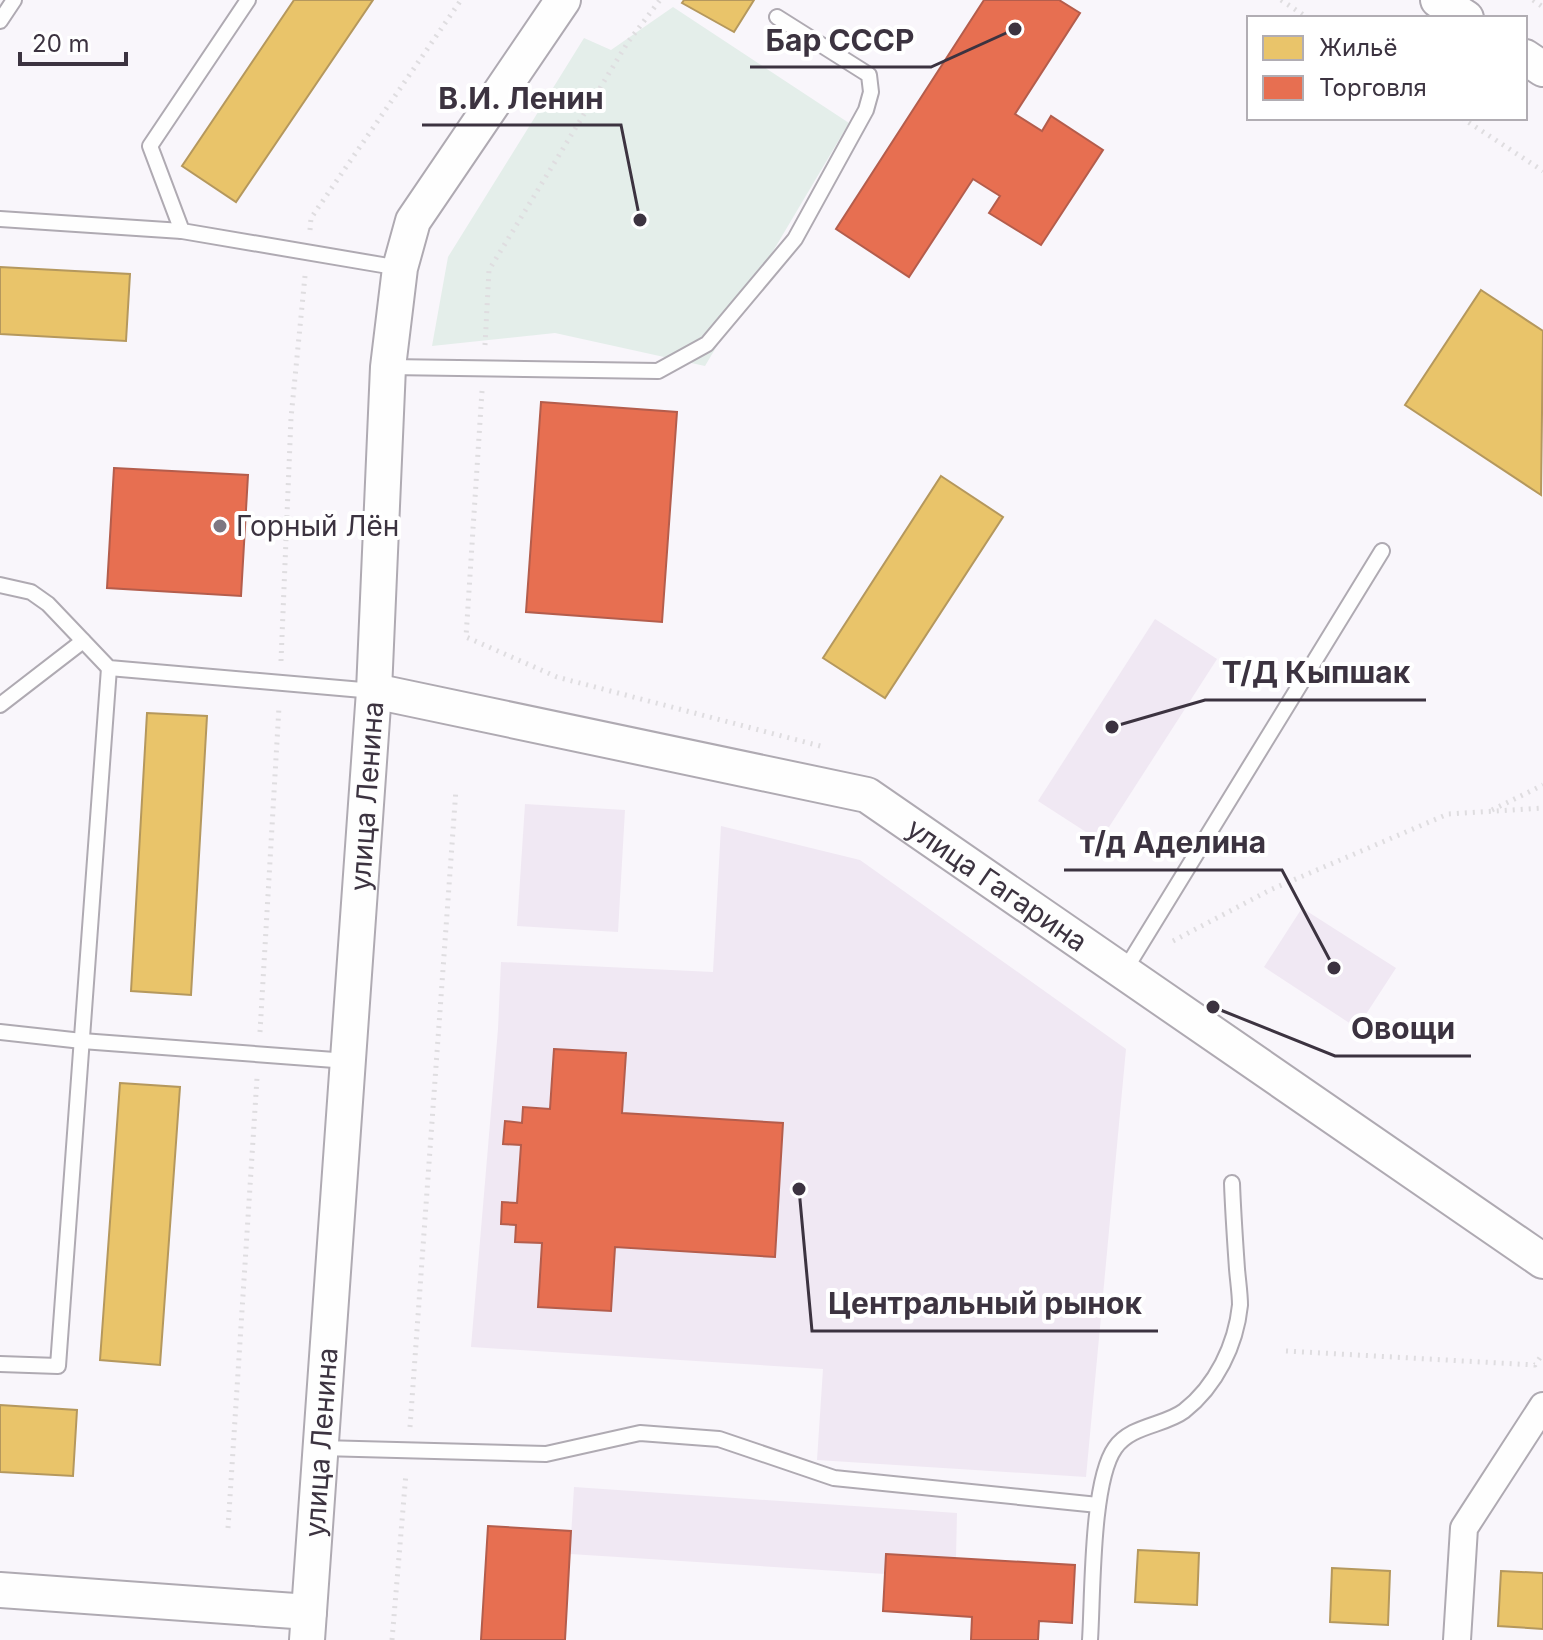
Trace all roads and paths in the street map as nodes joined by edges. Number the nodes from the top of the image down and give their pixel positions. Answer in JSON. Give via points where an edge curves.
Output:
{"nodes":[{"id":1,"x":14,"y":0,"type":"edge"},
{"id":2,"x":248,"y":0,"type":"edge"},
{"id":3,"x":461,"y":0,"type":"edge"},
{"id":4,"x":563,"y":0,"type":"edge"},
{"id":5,"x":660,"y":0,"type":"edge"},
{"id":6,"x":1281,"y":0,"type":"edge"},
{"id":7,"x":1438,"y":0,"type":"edge"},
{"id":8,"x":1533,"y":0,"type":"edge"},
{"id":9,"x":1543,"y":7,"type":"edge"},
{"id":10,"x":1305,"y":16,"type":"edge"},
{"id":11,"x":1463,"y":16,"type":"edge"},
{"id":12,"x":777,"y":17,"type":"dead end"},
{"id":13,"x":0,"y":21,"type":"edge"},
{"id":14,"x":1465,"y":120,"type":"edge"},
{"id":15,"x":1543,"y":171,"type":"edge"},
{"id":16,"x":0,"y":219,"type":"edge"},
{"id":17,"x":182,"y":231,"type":"junction"},
{"id":18,"x":307,"y":252,"type":"junction"},
{"id":19,"x":400,"y":268,"type":"junction"},
{"id":20,"x":388,"y":367,"type":"junction"},
{"id":21,"x":483,"y":369,"type":"junction"},
{"id":22,"x":1382,"y":551,"type":"dead end"},
{"id":23,"x":0,"y":585,"type":"edge"},
{"id":24,"x":466,"y":637,"type":"dead end"},
{"id":25,"x":83,"y":641,"type":"junction"},
{"id":26,"x":109,"y":668,"type":"junction"},
{"id":27,"x":280,"y":683,"type":"junction"},
{"id":28,"x":374,"y":691,"type":"junction"},
{"id":29,"x":0,"y":705,"type":"edge"},
{"id":30,"x":1543,"y":785,"type":"edge"},
{"id":31,"x":456,"y":789,"type":"dead end"},
{"id":32,"x":1543,"y":808,"type":"edge"},
{"id":33,"x":1488,"y":812,"type":"junction"},
{"id":34,"x":1161,"y":947,"type":"dead end"},
{"id":35,"x":1125,"y":970,"type":"junction"},
{"id":36,"x":0,"y":1032,"type":"edge"},
{"id":37,"x":82,"y":1041,"type":"junction"},
{"id":38,"x":259,"y":1054,"type":"junction"},
{"id":39,"x":348,"y":1061,"type":"junction"},
{"id":40,"x":1232,"y":1183,"type":"dead end"},
{"id":41,"x":1543,"y":1261,"type":"edge"},
{"id":42,"x":1286,"y":1351,"type":"dead end"},
{"id":43,"x":1543,"y":1353,"type":"edge"},
{"id":44,"x":0,"y":1364,"type":"edge"},
{"id":45,"x":1543,"y":1406,"type":"edge"},
{"id":46,"x":321,"y":1448,"type":"junction"},
{"id":47,"x":408,"y":1451,"type":"junction"},
{"id":48,"x":1098,"y":1505,"type":"junction"},
{"id":49,"x":228,"y":1528,"type":"dead end"},
{"id":50,"x":0,"y":1590,"type":"edge"},
{"id":51,"x":308,"y":1626,"type":"edge"},
{"id":52,"x":392,"y":1640,"type":"edge"},
{"id":53,"x":1090,"y":1640,"type":"edge"},
{"id":54,"x":1457,"y":1640,"type":"edge"}],
"edges":[{"from":1,"to":13,"type":"lane"},
{"from":2,"to":17,"type":"lane","via":[[150,146]]},
{"from":3,"to":18,"type":"path","via":[[311,218]]},
{"from":4,"to":19,"type":"street","name":"улица Ленина","via":[[413,221]]},
{"from":5,"to":21,"type":"path","via":[[628,42],[489,270]]},
{"from":6,"to":10,"type":"path"},
{"from":7,"to":11,"type":"street"},
{"from":8,"to":9,"type":"path"},
{"from":12,"to":21,"type":"lane","via":[[869,75],[871,92],[795,239],[707,344],[658,371]]},
{"from":14,"to":15,"type":"path"},
{"from":16,"to":17,"type":"lane"},
{"from":17,"to":18,"type":"lane"},
{"from":18,"to":19,"type":"lane"},
{"from":18,"to":27,"type":"path","via":[[291,418]]},
{"from":19,"to":20,"type":"street","name":"улица Ленина"},
{"from":20,"to":21,"type":"lane"},
{"from":20,"to":28,"type":"street","name":"улица Ленина"},
{"from":21,"to":24,"type":"path"},
{"from":22,"to":35,"type":"lane"},
{"from":23,"to":25,"type":"lane","via":[[31,592]]},
{"from":25,"to":26,"type":"lane"},
{"from":25,"to":29,"type":"lane"},
{"from":26,"to":27,"type":"lane"},
{"from":26,"to":37,"type":"lane"},
{"from":27,"to":28,"type":"lane"},
{"from":27,"to":38,"type":"path"},
{"from":28,"to":35,"type":"street","name":"улица Гагарина","via":[[867,795]]},
{"from":28,"to":39,"type":"street","name":"улица Ленина"},
{"from":30,"to":33,"type":"path"},
{"from":31,"to":47,"type":"path"},
{"from":32,"to":33,"type":"path"},
{"from":33,"to":34,"type":"path","via":[[1448,814],[1270,890]]},
{"from":35,"to":41,"type":"street","name":"улица Гагарина"},
{"from":36,"to":37,"type":"lane"},
{"from":37,"to":38,"type":"lane"},
{"from":37,"to":44,"type":"lane","via":[[58,1366]]},
{"from":38,"to":39,"type":"lane"},
{"from":38,"to":49,"type":"path"},
{"from":39,"to":46,"type":"street","name":"улица Ленина"},
{"from":40,"to":48,"type":"lane","via":[[1240,1305],[1228,1356],[1189,1407],[1117,1445]]},
{"from":42,"to":43,"type":"path","via":[[1535,1365]]},
{"from":45,"to":54,"type":"street","via":[[1464,1528]]},
{"from":46,"to":47,"type":"lane"},
{"from":46,"to":51,"type":"street","name":"улица Ленина"},
{"from":47,"to":48,"type":"lane","via":[[546,1454],[640,1433],[719,1439],[834,1478]]},
{"from":47,"to":52,"type":"path"},
{"from":48,"to":53,"type":"lane"},
{"from":50,"to":51,"type":"street"}]}
